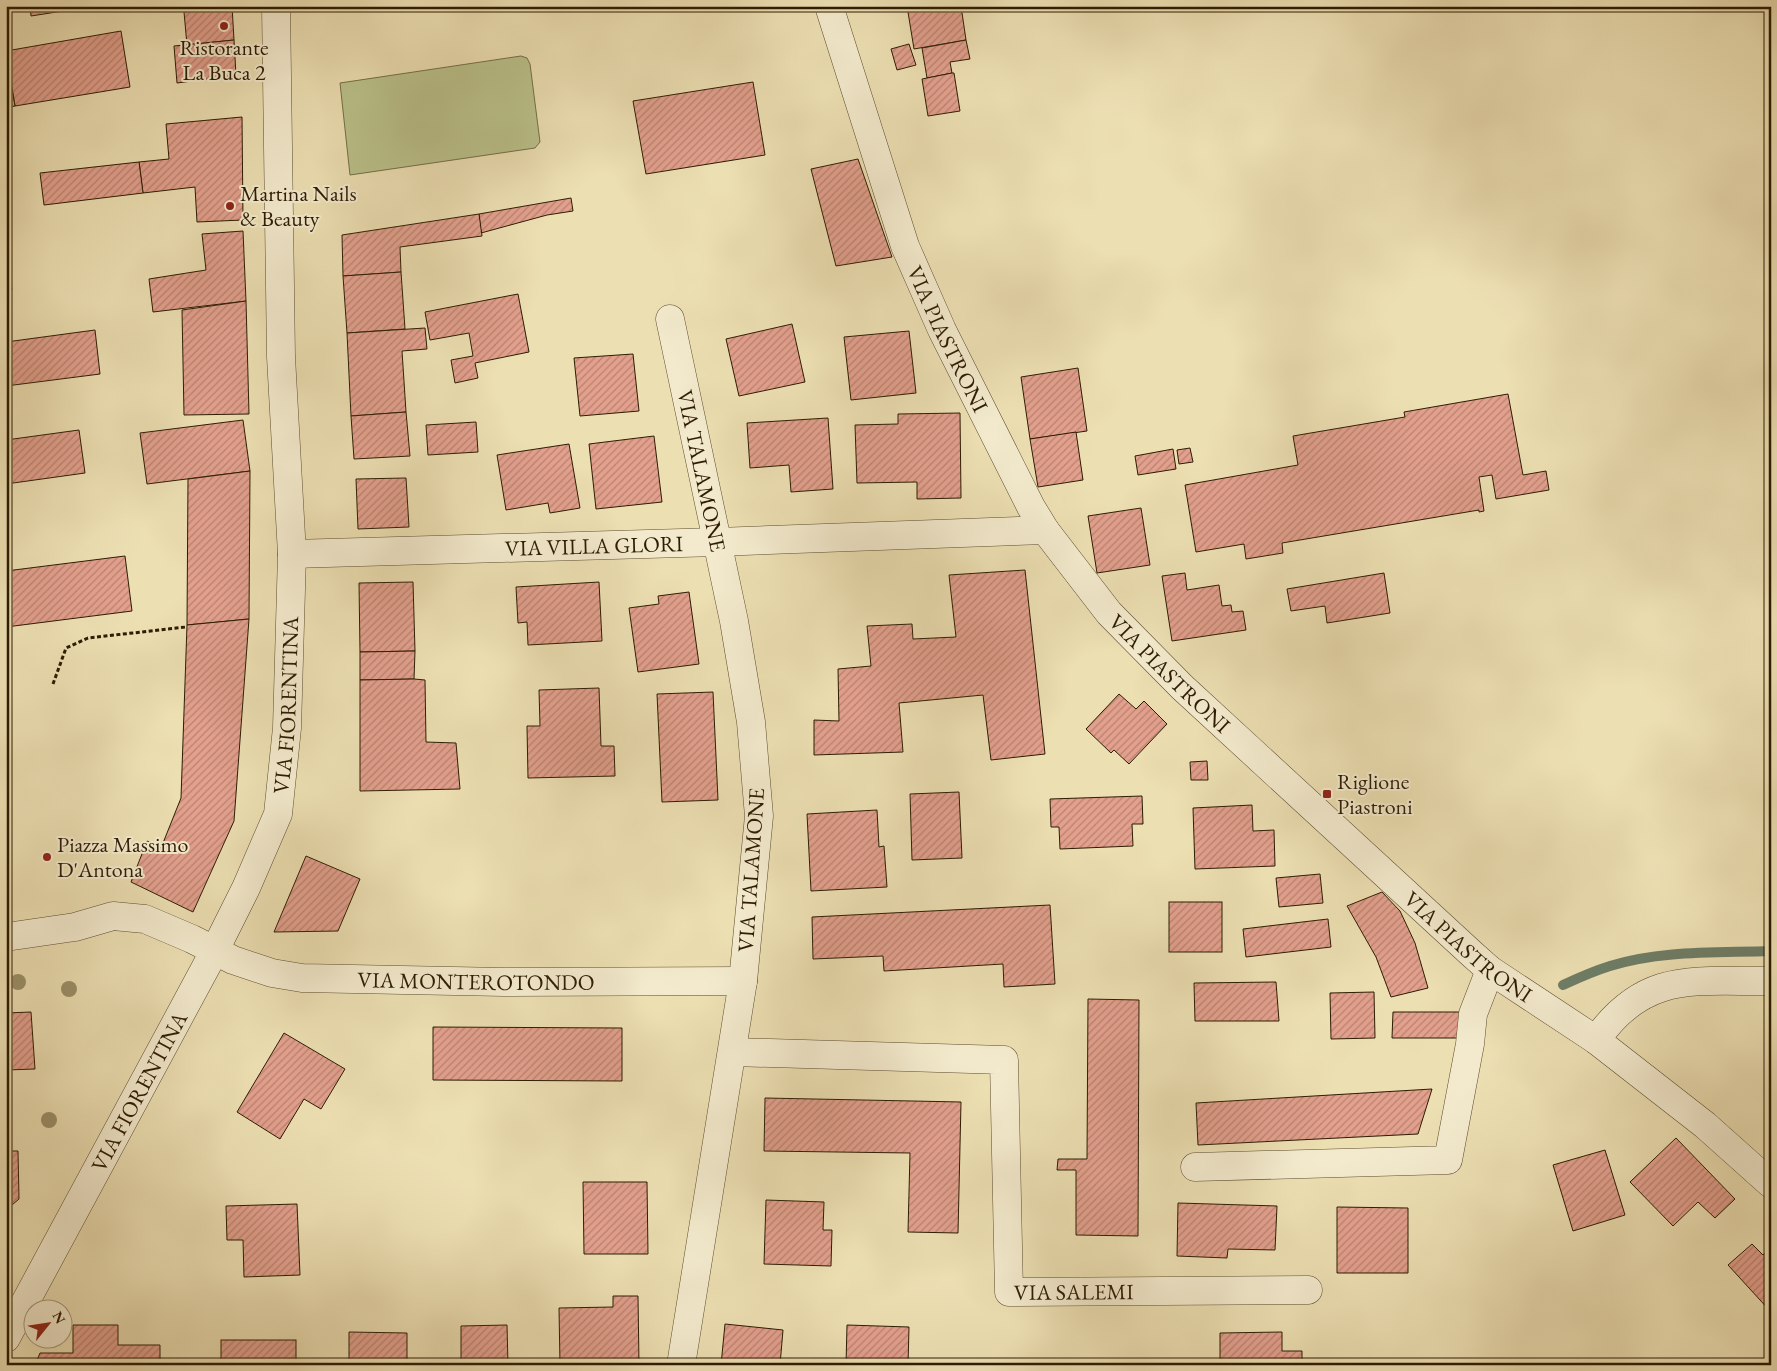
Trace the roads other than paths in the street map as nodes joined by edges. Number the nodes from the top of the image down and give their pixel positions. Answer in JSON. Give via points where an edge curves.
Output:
{"nodes":[{"id":1,"x":276,"y":6,"type":"edge"},
{"id":2,"x":829,"y":6,"type":"edge"},
{"id":3,"x":670,"y":319,"type":"dead end"},
{"id":4,"x":1045,"y":530,"type":"junction"},
{"id":5,"x":717,"y":542,"type":"junction"},
{"id":6,"x":292,"y":554,"type":"junction"},
{"id":7,"x":6,"y":937,"type":"edge"},
{"id":8,"x":214,"y":952,"type":"junction"},
{"id":9,"x":1490,"y":970,"type":"junction"},
{"id":10,"x":743,"y":980,"type":"junction"},
{"id":11,"x":1771,"y":981,"type":"edge"},
{"id":12,"x":1596,"y":1040,"type":"junction"},
{"id":13,"x":733,"y":1052,"type":"junction"},
{"id":14,"x":1195,"y":1167,"type":"dead end"},
{"id":15,"x":1771,"y":1184,"type":"edge"},
{"id":16,"x":1308,"y":1290,"type":"dead end"},
{"id":17,"x":6,"y":1338,"type":"edge"},
{"id":18,"x":681,"y":1365,"type":"edge"}],
"edges":[{"from":1,"to":6,"type":"street","name":"VIA FIORENTINA","via":[[280,356]]},
{"from":2,"to":4,"type":"street","name":"VIA PIASTRONI","via":[[905,246],[946,339]]},
{"from":3,"to":5,"type":"street","name":"VIA TALAMONE"},
{"from":4,"to":5,"type":"street","name":"VIA VILLA GLORI"},
{"from":4,"to":9,"type":"street","name":"VIA PIASTRONI","via":[[1109,613],[1182,688]]},
{"from":5,"to":6,"type":"street","name":"VIA VILLA GLORI"},
{"from":5,"to":10,"type":"street","name":"VIA TALAMONE","via":[[734,621],[759,791],[757,845]]},
{"from":6,"to":8,"type":"street","name":"VIA FIORENTINA","via":[[287,728],[278,814],[251,879]]},
{"from":7,"to":8,"type":"street","via":[[75,927],[113,916],[145,919]]},
{"from":8,"to":10,"type":"street","name":"VIA MONTEROTONDO","via":[[272,974],[302,978],[504,982]]},
{"from":8,"to":17,"type":"street","name":"VIA FIORENTINA"},
{"from":9,"to":12,"type":"street","name":"VIA PIASTRONI"},
{"from":9,"to":14,"type":"street","via":[[1473,1014],[1448,1160]]},
{"from":10,"to":13,"type":"street","name":"VIA TALAMONE"},
{"from":11,"to":12,"type":"street","via":[[1676,983],[1653,990],[1624,1007]]},
{"from":12,"to":15,"type":"street","name":"VIA PIASTRONI","via":[[1705,1125]]},
{"from":13,"to":16,"type":"street","name":"VIA SALEMI","via":[[1004,1060],[1009,1292]]},
{"from":13,"to":18,"type":"street","name":"VIA TALAMONE"}]}
